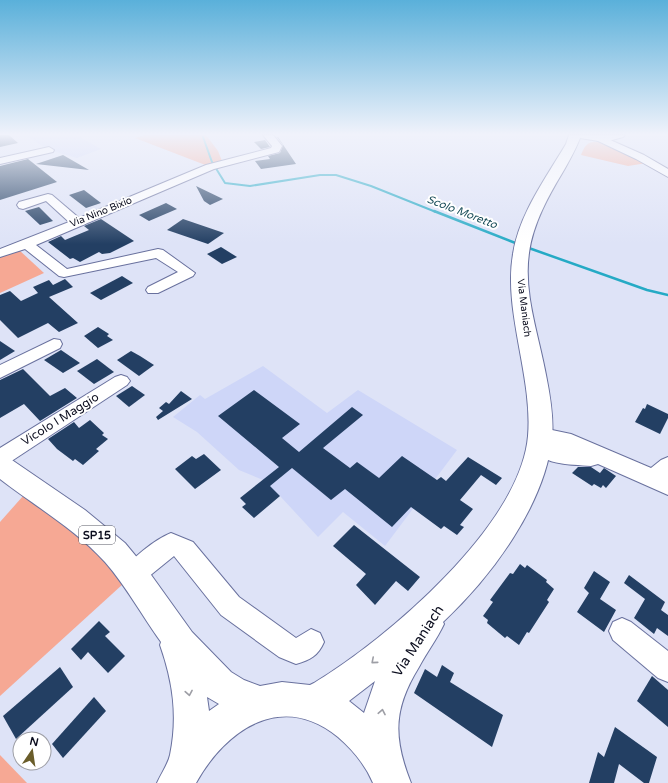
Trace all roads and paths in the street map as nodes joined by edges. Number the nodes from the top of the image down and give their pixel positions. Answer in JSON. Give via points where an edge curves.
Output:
{"nodes":[{"id":1,"x":199,"y":172,"type":"edge"},
{"id":2,"x":556,"y":172,"type":"edge"},
{"id":3,"x":23,"y":205,"type":"dead end"},
{"id":4,"x":77,"y":222,"type":"junction"},
{"id":5,"x":27,"y":244,"type":"junction"},
{"id":6,"x":0,"y":253,"type":"edge"},
{"id":7,"x":153,"y":290,"type":"dead end"},
{"id":8,"x":54,"y":344,"type":"dead end"},
{"id":9,"x":0,"y":372,"type":"edge"},
{"id":10,"x":121,"y":381,"type":"dead end"},
{"id":11,"x":540,"y":411,"type":"junction"},
{"id":12,"x":540,"y":441,"type":"junction"},
{"id":13,"x":564,"y":448,"type":"junction"},
{"id":14,"x":0,"y":458,"type":"edge"},
{"id":15,"x":0,"y":465,"type":"edge"},
{"id":16,"x":531,"y":474,"type":"junction"},
{"id":17,"x":663,"y":477,"type":"edge"},
{"id":18,"x":134,"y":574,"type":"junction"},
{"id":19,"x":445,"y":599,"type":"junction"},
{"id":20,"x":170,"y":629,"type":"junction"},
{"id":21,"x":622,"y":631,"type":"dead end"},
{"id":22,"x":311,"y":642,"type":"dead end"},
{"id":23,"x":668,"y":668,"type":"edge"},
{"id":24,"x":314,"y":702,"type":"junction"},
{"id":25,"x":259,"y":703,"type":"junction"},
{"id":26,"x":182,"y":771,"type":"edge"},
{"id":27,"x":391,"y":780,"type":"edge"}],
"edges":[{"from":1,"to":4,"type":"street","name":"Via Nino Bixio"},
{"from":2,"to":11,"type":"main road","name":"Via Maniach","via":[[537,207],[523,245],[520,266],[521,294]]},
{"from":3,"to":4,"type":"street","via":[[48,197]]},
{"from":4,"to":5,"type":"street","name":"Via Nino Bixio"},
{"from":5,"to":6,"type":"street","name":"Via Nino Bixio"},
{"from":5,"to":7,"type":"street","via":[[68,273],[158,253],[188,273]]},
{"from":8,"to":9,"type":"street"},
{"from":10,"to":14,"type":"street","name":"Vicolo I Maggio"},
{"from":11,"to":12,"type":"main road","name":"Via Maniach"},
{"from":11,"to":13,"type":"street","name":"Via Maniach"},
{"from":12,"to":13,"type":"street","via":[[549,453]]},
{"from":12,"to":16,"type":"main road","name":"Via Maniach"},
{"from":13,"to":16,"type":"street"},
{"from":13,"to":17,"type":"street"},
{"from":15,"to":18,"type":"main road","number":"SP15","via":[[96,535]]},
{"from":16,"to":19,"type":"main road","name":"Via Maniach","via":[[519,501],[493,541]]},
{"from":18,"to":20,"type":"main road","number":"SP15"},
{"from":18,"to":22,"type":"street","via":[[171,544],[177,545],[190,554],[230,606],[248,620],[296,651]]},
{"from":19,"to":24,"type":"main road","name":"Via Maniach","one_way":true,"via":[[359,674]]},
{"from":27,"to":19,"type":"main road","name":"Via Maniach","one_way":true,"via":[[380,750],[382,712],[389,686]]},
{"from":20,"to":25,"type":"main road","number":"SP15","via":[[196,662],[220,686]]},
{"from":20,"to":26,"type":"main road","number":"SP15","one_way":true,"via":[[184,667],[192,706]]},
{"from":21,"to":23,"type":"street"},
{"from":24,"to":25,"type":"main road","number":"SP15","via":[[278,699]]},
{"from":24,"to":27,"type":"main road","number":"SP15","via":[[343,716],[370,742]]},
{"from":25,"to":26,"type":"main road","number":"SP15","via":[[234,714],[210,733]]}]}
